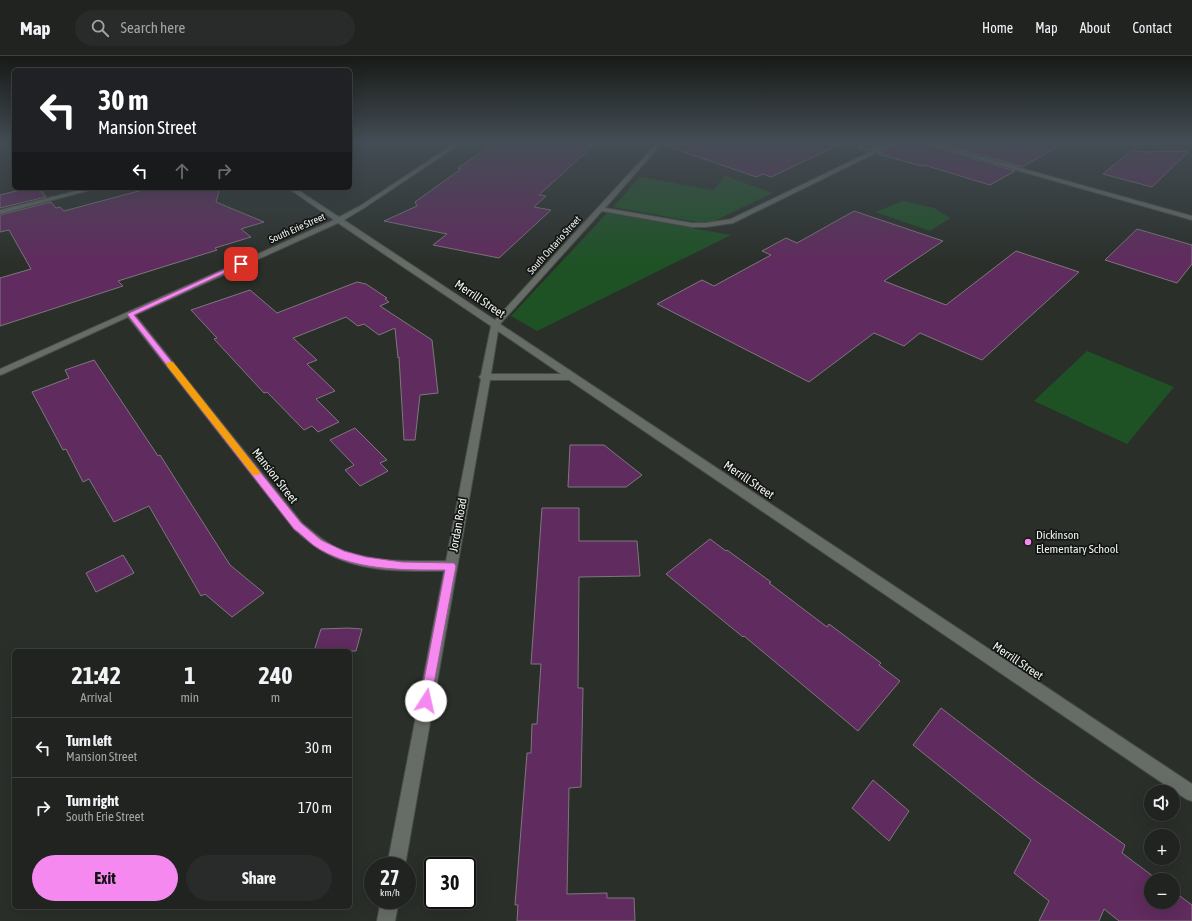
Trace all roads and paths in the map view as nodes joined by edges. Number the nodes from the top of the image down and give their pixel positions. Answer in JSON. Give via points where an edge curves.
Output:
{"nodes":[{"id":1,"x":400,"y":182,"type":"edge"},
{"id":2,"x":624,"y":182,"type":"edge"},
{"id":3,"x":813,"y":182,"type":"edge"},
{"id":4,"x":1064,"y":182,"type":"edge"},
{"id":5,"x":87,"y":190,"type":"edge"},
{"id":6,"x":294,"y":190,"type":"edge"},
{"id":7,"x":600,"y":209,"type":"junction"},
{"id":8,"x":0,"y":212,"type":"edge"},
{"id":9,"x":1192,"y":218,"type":"edge"},
{"id":10,"x":339,"y":220,"type":"junction"},
{"id":11,"x":130,"y":314,"type":"junction"},
{"id":12,"x":495,"y":325,"type":"junction"},
{"id":13,"x":0,"y":372,"type":"edge"},
{"id":14,"x":571,"y":377,"type":"junction"},
{"id":15,"x":484,"y":378,"type":"junction"},
{"id":16,"x":451,"y":566,"type":"junction"},
{"id":17,"x":1192,"y":793,"type":"edge"},
{"id":18,"x":398,"y":857,"type":"edge"},
{"id":19,"x":388,"y":909,"type":"edge"},
{"id":20,"x":386,"y":921,"type":"edge"}],
"edges":[{"from":1,"to":10,"type":"street","name":"South Erie Street"},
{"from":2,"to":7,"type":"street","name":"South Ontario Street"},
{"from":3,"to":7,"type":"street","via":[[733,221],[706,225],[692,225]]},
{"from":4,"to":9,"type":"street"},
{"from":5,"to":8,"type":"street"},
{"from":6,"to":10,"type":"street","name":"Merrill Street"},
{"from":7,"to":12,"type":"street","name":"South Ontario Street"},
{"from":10,"to":11,"type":"street","name":"South Erie Street"},
{"from":10,"to":12,"type":"street","name":"Merrill Street"},
{"from":11,"to":13,"type":"street","name":"South Erie Street"},
{"from":11,"to":16,"type":"street","name":"Mansion Street","via":[[298,526],[318,542],[341,554],[366,561],[402,566]]},
{"from":12,"to":14,"type":"street","name":"Merrill Street"},
{"from":12,"to":15,"type":"street","name":"Jordan Road"},
{"from":14,"to":15,"type":"street"},
{"from":14,"to":17,"type":"street","name":"Merrill Street"},
{"from":15,"to":16,"type":"street","name":"Jordan Road"},
{"from":16,"to":18,"type":"street","name":"Jordan Road"},
{"from":19,"to":20,"type":"street"}]}
